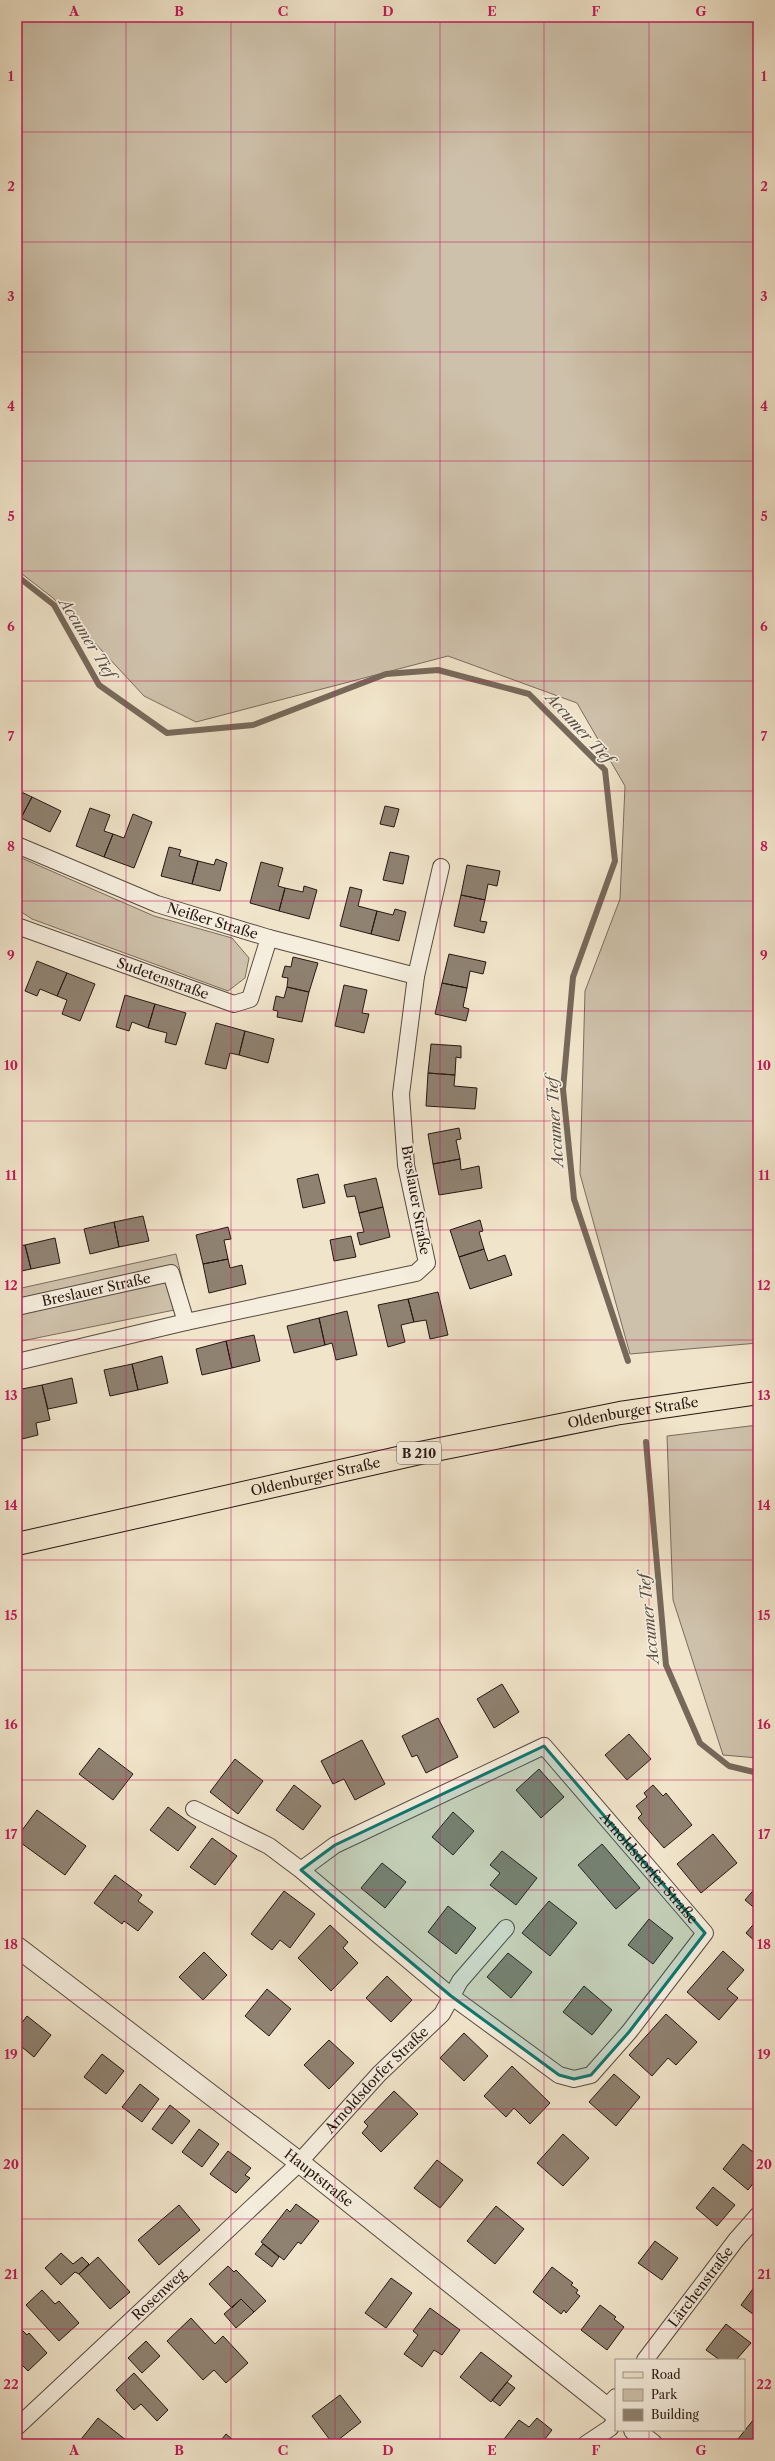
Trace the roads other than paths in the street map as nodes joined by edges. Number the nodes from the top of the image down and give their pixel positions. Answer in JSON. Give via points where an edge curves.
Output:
{"nodes":[{"id":1,"x":17,"y":845,"type":"edge"},
{"id":2,"x":441,"y":867,"type":"dead end"},
{"id":3,"x":17,"y":926,"type":"edge"},
{"id":4,"x":269,"y":938,"type":"junction"},
{"id":5,"x":416,"y":976,"type":"junction"},
{"id":6,"x":17,"y":1307,"type":"edge"},
{"id":7,"x":186,"y":1322,"type":"junction"},
{"id":8,"x":17,"y":1362,"type":"edge"},
{"id":9,"x":758,"y":1393,"type":"edge"},
{"id":10,"x":17,"y":1544,"type":"edge"},
{"id":11,"x":194,"y":1809,"type":"dead end"},
{"id":12,"x":301,"y":1870,"type":"junction"},
{"id":13,"x":506,"y":1928,"type":"dead end"},
{"id":14,"x":17,"y":1947,"type":"edge"},
{"id":15,"x":451,"y":1996,"type":"junction"},
{"id":16,"x":299,"y":2162,"type":"junction"},
{"id":17,"x":758,"y":2215,"type":"edge"},
{"id":18,"x":646,"y":2359,"type":"edge"},
{"id":19,"x":613,"y":2410,"type":"edge"},
{"id":20,"x":17,"y":2427,"type":"edge"},
{"id":21,"x":635,"y":2431,"type":"edge"},
{"id":22,"x":586,"y":2444,"type":"edge"},
{"id":23,"x":652,"y":2444,"type":"edge"}],
"edges":[{"from":1,"to":4,"type":"street","name":"Neißer Straße","via":[[157,904]]},
{"from":2,"to":5,"type":"street","name":"Breslauer Straße"},
{"from":3,"to":4,"type":"street","name":"Sudetenstraße","via":[[234,1004],[250,999]]},
{"from":4,"to":5,"type":"street","name":"Neißer Straße"},
{"from":5,"to":7,"type":"street","name":"Breslauer Straße","via":[[401,1094],[406,1165],[427,1263],[416,1273]]},
{"from":6,"to":7,"type":"street","name":"Breslauer Straße","via":[[171,1273]]},
{"from":7,"to":8,"type":"street","name":"Breslauer Straße"},
{"from":9,"to":10,"type":"main road","name":"Oldenburger Straße","number":"B 210","via":[[620,1413],[428,1451]]},
{"from":11,"to":12,"type":"street","name":"Arnoldsdorfer Straße","via":[[268,1846]]},
{"from":12,"to":15,"type":"street","name":"Arnoldsdorfer Straße"},
{"from":12,"to":15,"type":"street","name":"Arnoldsdorfer Straße","via":[[335,1845],[544,1746],[705,1933],[629,2032],[591,2075],[574,2079],[559,2075]]},
{"from":13,"to":15,"type":"street","name":"Arnoldsdorfer Straße","via":[[460,1981]]},
{"from":14,"to":16,"type":"street","name":"Hauptstraße"},
{"from":15,"to":16,"type":"street","name":"Arnoldsdorfer Straße","via":[[442,2014],[379,2074]]},
{"from":16,"to":19,"type":"street","name":"Hauptstraße"},
{"from":16,"to":20,"type":"street","name":"Rosenweg"},
{"from":17,"to":18,"type":"street","name":"Lärchenstraße"},
{"from":19,"to":22,"type":"street","via":[[610,2428]]},
{"from":21,"to":23,"type":"street"}]}
